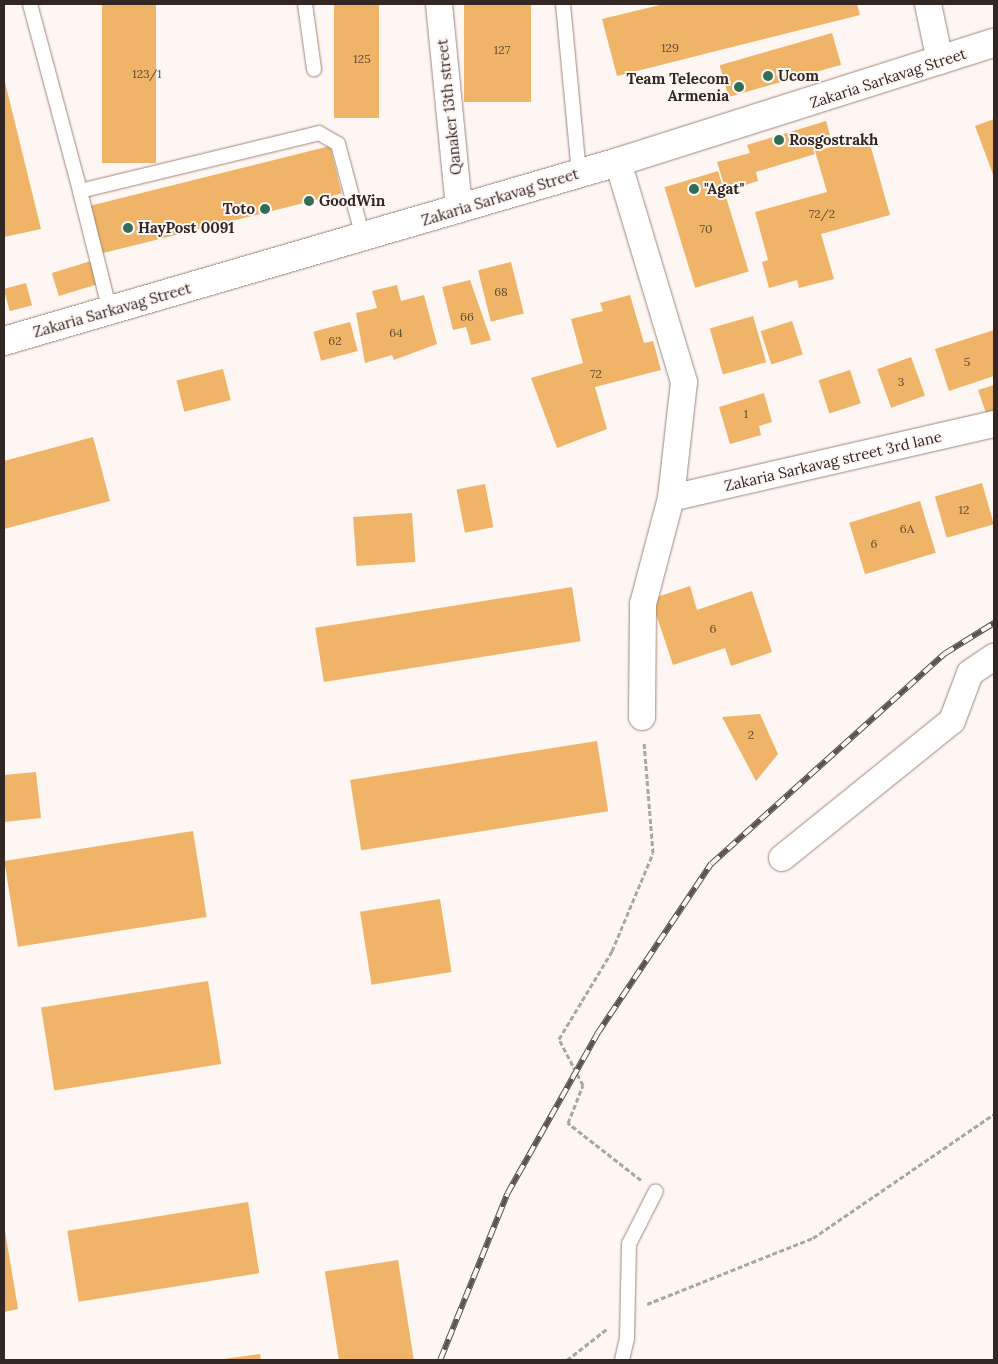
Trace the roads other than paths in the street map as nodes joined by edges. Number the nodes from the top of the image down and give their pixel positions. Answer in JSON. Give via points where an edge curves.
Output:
{"nodes":[{"id":1,"x":30,"y":4,"type":"edge"},
{"id":2,"x":305,"y":4,"type":"edge"},
{"id":3,"x":439,"y":4,"type":"edge"},
{"id":4,"x":565,"y":4,"type":"edge"},
{"id":5,"x":928,"y":4,"type":"edge"},
{"id":6,"x":994,"y":43,"type":"edge"},
{"id":7,"x":940,"y":61,"type":"junction"},
{"id":8,"x":314,"y":69,"type":"dead end"},
{"id":9,"x":618,"y":162,"type":"junction"},
{"id":10,"x":579,"y":174,"type":"junction"},
{"id":11,"x":80,"y":191,"type":"junction"},
{"id":12,"x":459,"y":209,"type":"junction"},
{"id":13,"x":363,"y":237,"type":"junction"},
{"id":14,"x":110,"y":310,"type":"junction"},
{"id":15,"x":4,"y":341,"type":"edge"},
{"id":16,"x":994,"y":424,"type":"edge"},
{"id":17,"x":671,"y":498,"type":"junction"},
{"id":18,"x":994,"y":657,"type":"edge"},
{"id":19,"x":642,"y":717,"type":"road end"},
{"id":20,"x":782,"y":858,"type":"dead end"},
{"id":21,"x":656,"y":1191,"type":"road end"},
{"id":22,"x":622,"y":1360,"type":"edge"}],
"edges":[{"from":1,"to":11,"type":"lane"},
{"from":2,"to":8,"type":"lane"},
{"from":3,"to":12,"type":"street","name":"Qanaker 13th street"},
{"from":4,"to":10,"type":"lane"},
{"from":5,"to":7,"type":"street"},
{"from":6,"to":7,"type":"main road","name":"Zakaria Sarkavag Street"},
{"from":7,"to":9,"type":"main road","name":"Zakaria Sarkavag Street"},
{"from":9,"to":10,"type":"main road","name":"Zakaria Sarkavag Street"},
{"from":9,"to":17,"type":"street","via":[[684,382]]},
{"from":10,"to":12,"type":"main road","name":"Zakaria Sarkavag Street"},
{"from":11,"to":13,"type":"lane","via":[[318,133],[338,144]]},
{"from":11,"to":14,"type":"lane"},
{"from":12,"to":13,"type":"main road","name":"Zakaria Sarkavag Street"},
{"from":13,"to":14,"type":"main road","name":"Zakaria Sarkavag Street"},
{"from":14,"to":15,"type":"main road","name":"Zakaria Sarkavag Street"},
{"from":16,"to":17,"type":"street","name":"Zakaria Sarkavag street 3rd lane"},
{"from":17,"to":19,"type":"street","via":[[643,604]]},
{"from":18,"to":20,"type":"street","via":[[970,673],[952,721]]},
{"from":21,"to":22,"type":"lane","via":[[629,1244]]}]}
